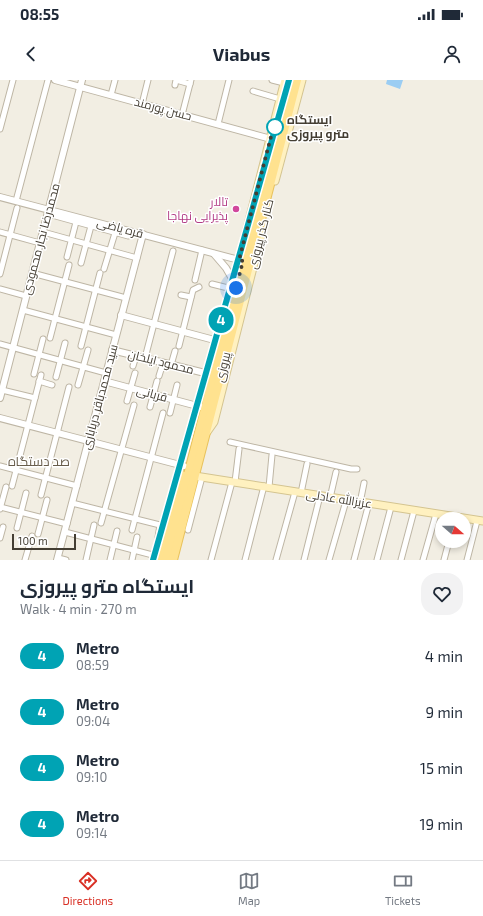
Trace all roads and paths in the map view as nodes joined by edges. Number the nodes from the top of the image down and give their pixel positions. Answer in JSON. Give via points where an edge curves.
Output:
{"nodes":[{"id":1,"x":13,"y":80,"type":"edge"},
{"id":2,"x":48,"y":80,"type":"edge"},
{"id":3,"x":55,"y":80,"type":"edge"},
{"id":4,"x":82,"y":80,"type":"edge"},
{"id":5,"x":115,"y":80,"type":"edge"},
{"id":6,"x":148,"y":80,"type":"edge"},
{"id":7,"x":229,"y":80,"type":"edge"},
{"id":8,"x":272,"y":80,"type":"edge"},
{"id":9,"x":297,"y":80,"type":"edge"},
{"id":10,"x":302,"y":80,"type":"edge"},
{"id":11,"x":190,"y":82,"type":"edge"},
{"id":12,"x":287,"y":82,"type":"edge"},
{"id":13,"x":175,"y":85,"type":"dead end"},
{"id":14,"x":80,"y":87,"type":"junction"},
{"id":15,"x":253,"y":91,"type":"dead end"},
{"id":16,"x":111,"y":95,"type":"junction"},
{"id":17,"x":280,"y":99,"type":"junction"},
{"id":18,"x":142,"y":104,"type":"junction"},
{"id":19,"x":182,"y":115,"type":"junction"},
{"id":20,"x":218,"y":124,"type":"junction"},
{"id":21,"x":0,"y":129,"type":"edge"},
{"id":22,"x":273,"y":139,"type":"junction"},
{"id":23,"x":267,"y":195,"type":"junction"},
{"id":24,"x":0,"y":197,"type":"edge"},
{"id":25,"x":17,"y":204,"type":"junction"},
{"id":26,"x":268,"y":209,"type":"junction"},
{"id":27,"x":48,"y":212,"type":"junction"},
{"id":28,"x":76,"y":222,"type":"junction"},
{"id":29,"x":91,"y":226,"type":"junction"},
{"id":30,"x":0,"y":232,"type":"edge"},
{"id":31,"x":43,"y":232,"type":"junction"},
{"id":32,"x":115,"y":233,"type":"junction"},
{"id":33,"x":10,"y":234,"type":"junction"},
{"id":34,"x":143,"y":234,"type":"junction"},
{"id":35,"x":128,"y":236,"type":"dead end"},
{"id":36,"x":71,"y":240,"type":"junction"},
{"id":37,"x":40,"y":243,"type":"junction"},
{"id":38,"x":86,"y":244,"type":"junction"},
{"id":39,"x":109,"y":250,"type":"junction"},
{"id":40,"x":202,"y":250,"type":"junction"},
{"id":41,"x":173,"y":251,"type":"dead end"},
{"id":42,"x":213,"y":253,"type":"junction"},
{"id":43,"x":66,"y":257,"type":"dead end"},
{"id":44,"x":137,"y":258,"type":"junction"},
{"id":45,"x":244,"y":261,"type":"junction"},
{"id":46,"x":81,"y":263,"type":"dead end"},
{"id":47,"x":70,"y":265,"type":"dead end"},
{"id":48,"x":0,"y":274,"type":"edge"},
{"id":49,"x":32,"y":274,"type":"junction"},
{"id":50,"x":195,"y":280,"type":"dead end"},
{"id":51,"x":65,"y":282,"type":"junction"},
{"id":52,"x":212,"y":284,"type":"dead end"},
{"id":53,"x":233,"y":286,"type":"junction"},
{"id":54,"x":199,"y":287,"type":"dead end"},
{"id":55,"x":0,"y":289,"type":"edge"},
{"id":56,"x":96,"y":290,"type":"junction"},
{"id":57,"x":181,"y":295,"type":"dead end"},
{"id":58,"x":26,"y":296,"type":"junction"},
{"id":59,"x":191,"y":297,"type":"junction"},
{"id":60,"x":126,"y":298,"type":"junction"},
{"id":61,"x":23,"y":310,"type":"junction"},
{"id":62,"x":121,"y":315,"type":"junction"},
{"id":63,"x":55,"y":319,"type":"junction"},
{"id":64,"x":154,"y":324,"type":"junction"},
{"id":65,"x":86,"y":327,"type":"junction"},
{"id":66,"x":183,"y":332,"type":"junction"},
{"id":67,"x":116,"y":335,"type":"junction"},
{"id":68,"x":43,"y":338,"type":"dead end"},
{"id":69,"x":50,"y":338,"type":"dead end"},
{"id":70,"x":218,"y":341,"type":"junction"},
{"id":71,"x":65,"y":343,"type":"dead end"},
{"id":72,"x":0,"y":344,"type":"edge"},
{"id":73,"x":81,"y":346,"type":"dead end"},
{"id":74,"x":179,"y":346,"type":"dead end"},
{"id":75,"x":13,"y":348,"type":"junction"},
{"id":76,"x":88,"y":350,"type":"dead end"},
{"id":77,"x":112,"y":350,"type":"junction"},
{"id":78,"x":175,"y":351,"type":"dead end"},
{"id":79,"x":39,"y":355,"type":"junction"},
{"id":80,"x":136,"y":356,"type":"junction"},
{"id":81,"x":145,"y":358,"type":"junction"},
{"id":82,"x":60,"y":360,"type":"junction"},
{"id":83,"x":162,"y":362,"type":"junction"},
{"id":84,"x":171,"y":365,"type":"junction"},
{"id":85,"x":133,"y":366,"type":"dead end"},
{"id":86,"x":83,"y":367,"type":"junction"},
{"id":87,"x":106,"y":373,"type":"junction"},
{"id":88,"x":135,"y":373,"type":"dead end"},
{"id":89,"x":34,"y":374,"type":"dead end"},
{"id":90,"x":209,"y":374,"type":"junction"},
{"id":91,"x":56,"y":377,"type":"dead end"},
{"id":92,"x":104,"y":382,"type":"junction"},
{"id":93,"x":52,"y":385,"type":"dead end"},
{"id":94,"x":78,"y":385,"type":"dead end"},
{"id":95,"x":178,"y":385,"type":"dead end"},
{"id":96,"x":69,"y":387,"type":"dead end"},
{"id":97,"x":131,"y":389,"type":"junction"},
{"id":98,"x":2,"y":390,"type":"junction"},
{"id":99,"x":153,"y":394,"type":"junction"},
{"id":100,"x":0,"y":398,"type":"edge"},
{"id":101,"x":35,"y":398,"type":"junction"},
{"id":102,"x":173,"y":400,"type":"junction"},
{"id":103,"x":127,"y":401,"type":"dead end"},
{"id":104,"x":134,"y":405,"type":"dead end"},
{"id":105,"x":150,"y":407,"type":"dead end"},
{"id":106,"x":201,"y":407,"type":"junction"},
{"id":107,"x":163,"y":413,"type":"dead end"},
{"id":108,"x":170,"y":413,"type":"dead end"},
{"id":109,"x":0,"y":418,"type":"edge"},
{"id":110,"x":28,"y":425,"type":"junction"},
{"id":111,"x":58,"y":433,"type":"junction"},
{"id":112,"x":206,"y":434,"type":"junction"},
{"id":113,"x":88,"y":441,"type":"junction"},
{"id":114,"x":230,"y":442,"type":"dead end"},
{"id":115,"x":239,"y":449,"type":"dead end"},
{"id":116,"x":122,"y":450,"type":"junction"},
{"id":117,"x":272,"y":455,"type":"dead end"},
{"id":118,"x":151,"y":457,"type":"junction"},
{"id":119,"x":307,"y":464,"type":"dead end"},
{"id":120,"x":0,"y":466,"type":"edge"},
{"id":121,"x":357,"y":469,"type":"dead end"},
{"id":122,"x":16,"y":470,"type":"junction"},
{"id":123,"x":336,"y":472,"type":"dead end"},
{"id":124,"x":192,"y":473,"type":"junction"},
{"id":125,"x":46,"y":478,"type":"junction"},
{"id":126,"x":233,"y":482,"type":"junction"},
{"id":127,"x":364,"y":482,"type":"dead end"},
{"id":128,"x":12,"y":486,"type":"dead end"},
{"id":129,"x":77,"y":486,"type":"junction"},
{"id":130,"x":6,"y":487,"type":"dead end"},
{"id":131,"x":266,"y":487,"type":"junction"},
{"id":132,"x":298,"y":492,"type":"junction"},
{"id":133,"x":26,"y":493,"type":"dead end"},
{"id":134,"x":41,"y":495,"type":"dead end"},
{"id":135,"x":320,"y":496,"type":"junction"},
{"id":136,"x":330,"y":498,"type":"junction"},
{"id":137,"x":47,"y":500,"type":"dead end"},
{"id":138,"x":346,"y":501,"type":"junction"},
{"id":139,"x":360,"y":502,"type":"junction"},
{"id":140,"x":72,"y":503,"type":"junction"},
{"id":141,"x":369,"y":503,"type":"junction"},
{"id":142,"x":391,"y":507,"type":"junction"},
{"id":143,"x":0,"y":508,"type":"edge"},
{"id":144,"x":182,"y":510,"type":"junction"},
{"id":145,"x":105,"y":511,"type":"junction"},
{"id":146,"x":414,"y":511,"type":"junction"},
{"id":147,"x":21,"y":512,"type":"junction"},
{"id":148,"x":435,"y":514,"type":"edge"},
{"id":149,"x":43,"y":518,"type":"junction"},
{"id":150,"x":435,"y":518,"type":"edge"},
{"id":151,"x":135,"y":519,"type":"junction"},
{"id":152,"x":480,"y":521,"type":"edge"},
{"id":153,"x":67,"y":524,"type":"junction"},
{"id":154,"x":101,"y":524,"type":"dead end"},
{"id":155,"x":94,"y":525,"type":"dead end"},
{"id":156,"x":164,"y":526,"type":"junction"},
{"id":157,"x":2,"y":527,"type":"dead end"},
{"id":158,"x":17,"y":528,"type":"dead end"},
{"id":159,"x":132,"y":530,"type":"dead end"},
{"id":160,"x":188,"y":530,"type":"dead end"},
{"id":161,"x":117,"y":531,"type":"dead end"},
{"id":162,"x":65,"y":532,"type":"junction"},
{"id":163,"x":38,"y":534,"type":"dead end"},
{"id":164,"x":32,"y":536,"type":"dead end"},
{"id":165,"x":137,"y":537,"type":"dead end"},
{"id":166,"x":158,"y":537,"type":"dead end"},
{"id":167,"x":0,"y":538,"type":"edge"},
{"id":168,"x":91,"y":539,"type":"junction"},
{"id":169,"x":114,"y":545,"type":"junction"},
{"id":170,"x":447,"y":548,"type":"edge"},
{"id":171,"x":134,"y":550,"type":"junction"},
{"id":172,"x":57,"y":559,"type":"edge"},
{"id":173,"x":162,"y":559,"type":"edge"},
{"id":174,"x":25,"y":560,"type":"edge"},
{"id":175,"x":66,"y":560,"type":"edge"},
{"id":176,"x":86,"y":560,"type":"edge"},
{"id":177,"x":110,"y":560,"type":"edge"},
{"id":178,"x":132,"y":560,"type":"edge"},
{"id":179,"x":173,"y":560,"type":"edge"},
{"id":180,"x":211,"y":560,"type":"edge"},
{"id":181,"x":244,"y":560,"type":"edge"},
{"id":182,"x":276,"y":560,"type":"edge"},
{"id":183,"x":304,"y":560,"type":"edge"},
{"id":184,"x":329,"y":560,"type":"edge"},
{"id":185,"x":354,"y":560,"type":"edge"},
{"id":186,"x":377,"y":560,"type":"edge"},
{"id":187,"x":402,"y":560,"type":"edge"},
{"id":188,"x":423,"y":560,"type":"edge"},
{"id":189,"x":444,"y":560,"type":"edge"},
{"id":190,"x":467,"y":560,"type":"edge"}],
"edges":[{"from":1,"to":21,"type":"street"},
{"from":2,"to":25,"type":"street"},
{"from":3,"to":14,"type":"street","name":"حسن پورمند"},
{"from":4,"to":14,"type":"street","name":"محمدرضا نجار محمودی"},
{"from":5,"to":16,"type":"street"},
{"from":6,"to":18,"type":"street"},
{"from":7,"to":20,"type":"street"},
{"from":8,"to":12,"type":"street"},
{"from":9,"to":23,"type":"main road","name":"پیروزی"},
{"from":10,"to":26,"type":"main road","name":"کنار گذر پیروزی"},
{"from":11,"to":13,"type":"street","via":[[176,80]]},
{"from":11,"to":19,"type":"street"},
{"from":12,"to":17,"type":"main road"},
{"from":12,"to":22,"type":"main road","name":"پیروزی"},
{"from":14,"to":16,"type":"street","name":"حسن پورمند"},
{"from":14,"to":27,"type":"street","name":"محمدرضا نجار محمودی"},
{"from":15,"to":17,"type":"street"},
{"from":16,"to":18,"type":"street","name":"حسن پورمند"},
{"from":17,"to":22,"type":"main road"},
{"from":18,"to":19,"type":"street","name":"حسن پورمند"},
{"from":19,"to":20,"type":"street","name":"حسن پورمند"},
{"from":20,"to":22,"type":"street","name":"حسن پورمند"},
{"from":22,"to":45,"type":"main road","name":"پیروزی"},
{"from":23,"to":26,"type":"main road"},
{"from":23,"to":45,"type":"main road","name":"پیروزی"},
{"from":24,"to":25,"type":"street","name":"قره یاضی"},
{"from":25,"to":27,"type":"street","name":"قره یاضی"},
{"from":25,"to":33,"type":"street"},
{"from":26,"to":112,"type":"main road","name":"کنار گذر پیروزی","via":[[214,422]]},
{"from":27,"to":28,"type":"street"},
{"from":27,"to":31,"type":"street","name":"محمدرضا نجار محمودی"},
{"from":27,"to":34,"type":"street","name":"قره یاضی"},
{"from":28,"to":29,"type":"street"},
{"from":28,"to":36,"type":"street"},
{"from":29,"to":32,"type":"street"},
{"from":29,"to":38,"type":"street"},
{"from":30,"to":33,"type":"street"},
{"from":31,"to":36,"type":"street"},
{"from":31,"to":37,"type":"street","name":"محمدرضا نجار محمودی"},
{"from":32,"to":35,"type":"street"},
{"from":32,"to":39,"type":"street"},
{"from":33,"to":37,"type":"street"},
{"from":33,"to":48,"type":"street"},
{"from":34,"to":40,"type":"street","name":"قره یاضی"},
{"from":34,"to":44,"type":"street","name":"سید محمدباقر دریاباری"},
{"from":36,"to":38,"type":"street"},
{"from":36,"to":43,"type":"street"},
{"from":37,"to":49,"type":"street","name":"محمدرضا نجار محمودی"},
{"from":38,"to":39,"type":"street"},
{"from":38,"to":46,"type":"street"},
{"from":39,"to":44,"type":"street"},
{"from":39,"to":56,"type":"street"},
{"from":40,"to":42,"type":"street","name":"قره یاضی"},
{"from":40,"to":50,"type":"street"},
{"from":41,"to":64,"type":"street"},
{"from":42,"to":45,"type":"street","name":"قره یاضی"},
{"from":42,"to":53,"type":"street","via":[[226,268]]},
{"from":44,"to":60,"type":"street","name":"سید محمدباقر دریاباری"},
{"from":45,"to":53,"type":"main road"},
{"from":45,"to":112,"type":"main road","name":"پیروزی"},
{"from":45,"to":124,"type":"main road","name":"پیروزی"},
{"from":47,"to":51,"type":"street"},
{"from":49,"to":51,"type":"street"},
{"from":49,"to":58,"type":"street","name":"محمدرضا نجار محمودی"},
{"from":51,"to":56,"type":"street"},
{"from":51,"to":63,"type":"street"},
{"from":52,"to":53,"type":"street"},
{"from":53,"to":70,"type":"main road"},
{"from":54,"to":59,"type":"street","via":[[193,290]]},
{"from":55,"to":58,"type":"street"},
{"from":56,"to":60,"type":"street"},
{"from":56,"to":65,"type":"street"},
{"from":57,"to":59,"type":"street"},
{"from":58,"to":61,"type":"street","name":"محمدرضا نجار محمودی"},
{"from":59,"to":66,"type":"street"},
{"from":60,"to":62,"type":"street","name":"سید محمدباقر دریاباری"},
{"from":61,"to":63,"type":"street"},
{"from":61,"to":75,"type":"street","name":"محمدرضا نجار محمودی"},
{"from":62,"to":64,"type":"street"},
{"from":62,"to":67,"type":"street","name":"سید محمدباقر دریاباری"},
{"from":63,"to":65,"type":"street"},
{"from":63,"to":69,"type":"street"},
{"from":64,"to":66,"type":"street"},
{"from":64,"to":81,"type":"street"},
{"from":65,"to":67,"type":"street"},
{"from":65,"to":73,"type":"street"},
{"from":66,"to":70,"type":"street"},
{"from":66,"to":74,"type":"street"},
{"from":67,"to":77,"type":"street","name":"سید محمدباقر دریاباری"},
{"from":68,"to":79,"type":"street"},
{"from":70,"to":90,"type":"main road"},
{"from":71,"to":82,"type":"street"},
{"from":72,"to":75,"type":"street"},
{"from":75,"to":79,"type":"street"},
{"from":75,"to":98,"type":"street","name":"محمدرضا نجار محمودی"},
{"from":76,"to":86,"type":"street"},
{"from":77,"to":80,"type":"street","name":"محمود ایلخان"},
{"from":77,"to":87,"type":"street","name":"سید محمدباقر دریاباری"},
{"from":78,"to":84,"type":"street"},
{"from":79,"to":82,"type":"street"},
{"from":79,"to":89,"type":"street"},
{"from":80,"to":81,"type":"street","name":"محمود ایلخان"},
{"from":80,"to":85,"type":"street"},
{"from":81,"to":83,"type":"street","name":"محمود ایلخان"},
{"from":82,"to":86,"type":"street"},
{"from":82,"to":91,"type":"street"},
{"from":83,"to":84,"type":"street","name":"محمود ایلخان"},
{"from":83,"to":99,"type":"street"},
{"from":84,"to":90,"type":"street","name":"محمود ایلخان"},
{"from":86,"to":87,"type":"street"},
{"from":86,"to":94,"type":"street"},
{"from":87,"to":92,"type":"street","name":"سید محمدباقر دریاباری"},
{"from":88,"to":97,"type":"street"},
{"from":90,"to":106,"type":"main road"},
{"from":92,"to":97,"type":"street","name":"قربانی"},
{"from":92,"to":113,"type":"street","name":"سید محمدباقر دریاباری"},
{"from":93,"to":101,"type":"street","via":[[40,378]]},
{"from":95,"to":102,"type":"street"},
{"from":96,"to":111,"type":"street"},
{"from":97,"to":99,"type":"street","name":"قربانی"},
{"from":97,"to":103,"type":"street"},
{"from":98,"to":100,"type":"street","name":"محمدرضا نجار محمودی"},
{"from":98,"to":101,"type":"street"},
{"from":99,"to":102,"type":"street","name":"قربانی"},
{"from":99,"to":105,"type":"street"},
{"from":101,"to":110,"type":"street"},
{"from":102,"to":106,"type":"street","name":"قربانی"},
{"from":102,"to":108,"type":"street"},
{"from":104,"to":116,"type":"street"},
{"from":106,"to":124,"type":"main road"},
{"from":107,"to":118,"type":"street"},
{"from":109,"to":110,"type":"street"},
{"from":110,"to":111,"type":"street"},
{"from":110,"to":122,"type":"street"},
{"from":111,"to":113,"type":"street"},
{"from":111,"to":125,"type":"street"},
{"from":112,"to":124,"type":"main road","name":"پیروزی"},
{"from":113,"to":116,"type":"street"},
{"from":113,"to":129,"type":"street","name":"سید محمدباقر دریاباری"},
{"from":114,"to":121,"type":"street"},
{"from":115,"to":126,"type":"street"},
{"from":116,"to":118,"type":"street"},
{"from":116,"to":145,"type":"street"},
{"from":117,"to":131,"type":"street"},
{"from":118,"to":124,"type":"street"},
{"from":118,"to":151,"type":"street"},
{"from":119,"to":132,"type":"street"},
{"from":120,"to":122,"type":"street"},
{"from":122,"to":125,"type":"street"},
{"from":122,"to":128,"type":"street"},
{"from":123,"to":136,"type":"street"},
{"from":124,"to":126,"type":"main road","name":"عزیزالله عادلی"},
{"from":124,"to":144,"type":"main road","name":"پیروزی"},
{"from":124,"to":156,"type":"main road"},
{"from":124,"to":160,"type":"street"},
{"from":125,"to":129,"type":"street"},
{"from":125,"to":134,"type":"street"},
{"from":126,"to":131,"type":"main road","name":"عزیزالله عادلی"},
{"from":126,"to":180,"type":"street"},
{"from":127,"to":139,"type":"street"},
{"from":129,"to":140,"type":"street","name":"سید محمدباقر دریاباری"},
{"from":130,"to":143,"type":"street"},
{"from":131,"to":132,"type":"main road","name":"عزیزالله عادلی"},
{"from":131,"to":181,"type":"street"},
{"from":132,"to":135,"type":"main road","name":"عزیزالله عادلی"},
{"from":132,"to":182,"type":"street"},
{"from":133,"to":147,"type":"street"},
{"from":135,"to":136,"type":"main road","name":"عزیزالله عادلی"},
{"from":135,"to":183,"type":"street"},
{"from":136,"to":138,"type":"main road","name":"عزیزالله عادلی"},
{"from":137,"to":149,"type":"street"},
{"from":138,"to":139,"type":"main road","name":"عزیزالله عادلی"},
{"from":138,"to":184,"type":"street"},
{"from":139,"to":141,"type":"main road","name":"عزیزالله عادلی"},
{"from":140,"to":145,"type":"street"},
{"from":140,"to":153,"type":"street","name":"سید محمدباقر دریاباری"},
{"from":141,"to":142,"type":"main road","name":"عزیزالله عادلی"},
{"from":141,"to":185,"type":"street"},
{"from":142,"to":146,"type":"main road","name":"عزیزالله عادلی"},
{"from":142,"to":186,"type":"street"},
{"from":143,"to":147,"type":"street"},
{"from":144,"to":173,"type":"main road","name":"پیروزی"},
{"from":144,"to":179,"type":"main road","name":"پیروزی"},
{"from":145,"to":151,"type":"street"},
{"from":145,"to":154,"type":"street"},
{"from":146,"to":148,"type":"main road","name":"عزیزالله عادلی"},
{"from":146,"to":187,"type":"street"},
{"from":147,"to":149,"type":"street"},
{"from":147,"to":158,"type":"street"},
{"from":149,"to":153,"type":"street"},
{"from":149,"to":163,"type":"street"},
{"from":150,"to":188,"type":"street"},
{"from":151,"to":156,"type":"street"},
{"from":151,"to":159,"type":"street"},
{"from":152,"to":190,"type":"street"},
{"from":153,"to":162,"type":"street","name":"سید محمدباقر دریاباری"},
{"from":155,"to":168,"type":"street"},
{"from":156,"to":166,"type":"street"},
{"from":156,"to":173,"type":"main road"},
{"from":157,"to":167,"type":"street"},
{"from":161,"to":169,"type":"street"},
{"from":162,"to":168,"type":"street"},
{"from":162,"to":172,"type":"street","name":"سید محمدباقر دریاباری"},
{"from":164,"to":174,"type":"street"},
{"from":165,"to":171,"type":"street"},
{"from":168,"to":169,"type":"street"},
{"from":168,"to":176,"type":"street"},
{"from":169,"to":171,"type":"street"},
{"from":169,"to":177,"type":"street"},
{"from":170,"to":189,"type":"street"},
{"from":171,"to":173,"type":"street"},
{"from":171,"to":178,"type":"street"},
{"from":172,"to":175,"type":"street"}]}
